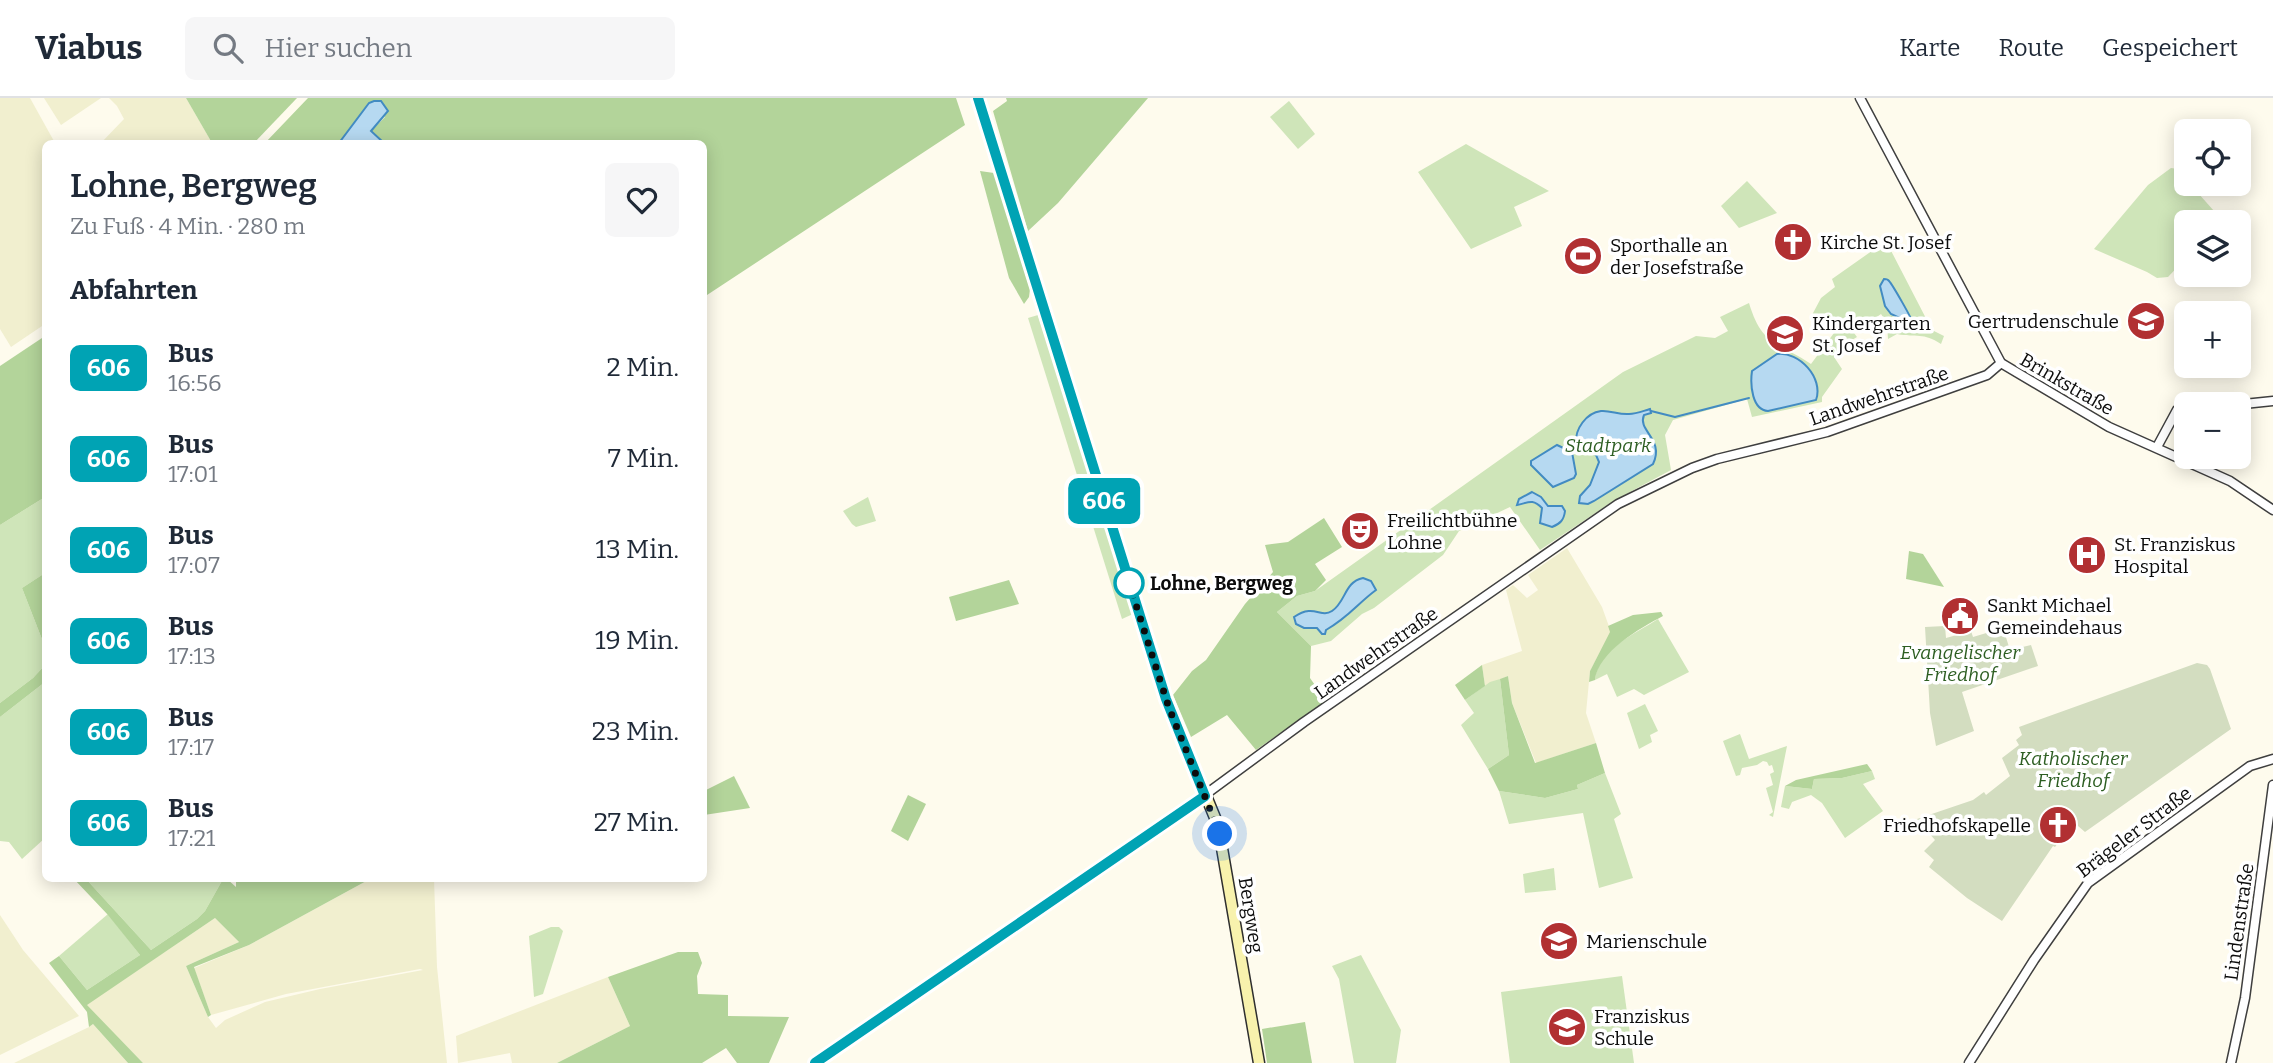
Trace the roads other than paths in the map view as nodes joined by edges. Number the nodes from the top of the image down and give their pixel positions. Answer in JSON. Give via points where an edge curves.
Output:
{"nodes":[{"id":1,"x":978,"y":98,"type":"edge"},
{"id":2,"x":1860,"y":98,"type":"edge"},
{"id":3,"x":2001,"y":363,"type":"junction"},
{"id":4,"x":2273,"y":401,"type":"edge"},
{"id":5,"x":2157,"y":447,"type":"junction"},
{"id":6,"x":2273,"y":510,"type":"edge"},
{"id":7,"x":2273,"y":759,"type":"edge"},
{"id":8,"x":2273,"y":785,"type":"edge"},
{"id":9,"x":1205,"y":796,"type":"junction"},
{"id":10,"x":816,"y":1063,"type":"edge"},
{"id":11,"x":1259,"y":1063,"type":"edge"},
{"id":12,"x":1969,"y":1063,"type":"edge"},
{"id":13,"x":2231,"y":1063,"type":"edge"}],
"edges":[{"from":1,"to":9,"type":"main road","name":"Bergweg","via":[[1166,699]]},
{"from":2,"to":3,"type":"street","name":"Brinkstraße"},
{"from":3,"to":5,"type":"street","name":"Brinkstraße","via":[[2109,426]]},
{"from":3,"to":9,"type":"street","name":"Landwehrstraße","via":[[1987,374],[1836,430],[1692,468],[1618,504]]},
{"from":4,"to":5,"type":"street","via":[[2187,403],[2177,410]]},
{"from":5,"to":6,"type":"street","name":"Brinkstraße","via":[[2230,481]]},
{"from":7,"to":12,"type":"street","name":"Brägeler Straße","via":[[2250,766],[2088,883]]},
{"from":8,"to":13,"type":"street","name":"Lindenstraße","via":[[2245,998]]},
{"from":9,"to":10,"type":"street","name":"Landwehrstraße"},
{"from":9,"to":11,"type":"main road","name":"Bergweg","via":[[1220,834]]}]}
